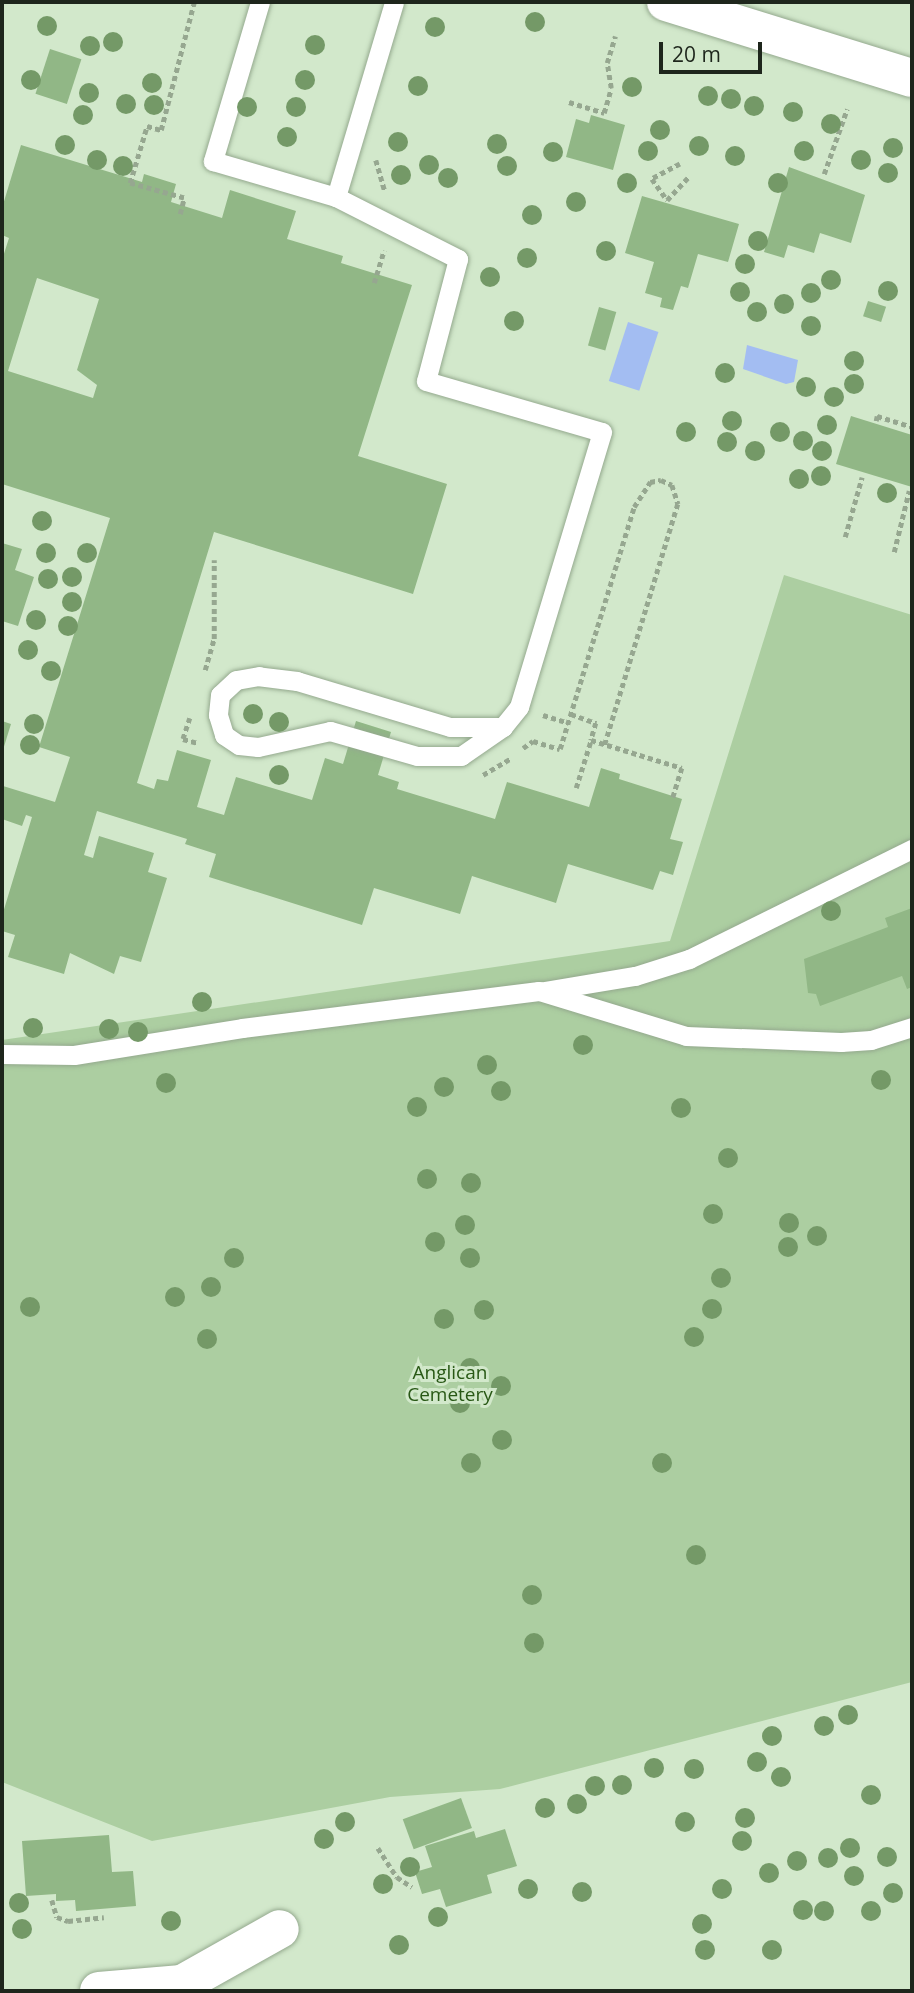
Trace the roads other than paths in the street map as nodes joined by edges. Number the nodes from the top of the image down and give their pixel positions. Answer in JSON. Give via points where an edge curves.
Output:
{"nodes":[{"id":1,"x":260,"y":2,"type":"edge"},
{"id":2,"x":394,"y":2,"type":"edge"},
{"id":3,"x":666,"y":2,"type":"edge"},
{"id":4,"x":734,"y":12,"type":"edge"},
{"id":5,"x":912,"y":78,"type":"edge"},
{"id":6,"x":336,"y":197,"type":"junction"},
{"id":7,"x":503,"y":727,"type":"junction"},
{"id":8,"x":912,"y":849,"type":"edge"},
{"id":9,"x":539,"y":991,"type":"junction"},
{"id":10,"x":912,"y":1027,"type":"edge"},
{"id":11,"x":2,"y":1054,"type":"edge"},
{"id":12,"x":280,"y":1929,"type":"dead end"},
{"id":13,"x":99,"y":1991,"type":"edge"}],
"edges":[{"from":1,"to":6,"type":"lane","via":[[213,161]]},
{"from":2,"to":6,"type":"lane"},
{"from":3,"to":4,"type":"main road"},
{"from":4,"to":5,"type":"main road"},
{"from":6,"to":7,"type":"lane","via":[[458,259],[426,381],[602,432],[519,707]]},
{"from":7,"to":7,"type":"lane","via":[[450,727],[297,681],[259,677],[236,680],[220,695],[218,715],[224,735],[239,745],[258,747],[330,731],[417,756],[461,756]]},
{"from":8,"to":9,"type":"lane","via":[[689,959],[635,976]]},
{"from":9,"to":10,"type":"lane","via":[[686,1036],[841,1042],[871,1040]]},
{"from":9,"to":11,"type":"lane","via":[[242,1028],[74,1055]]},
{"from":12,"to":13,"type":"main road","via":[[182,1984]]}]}
